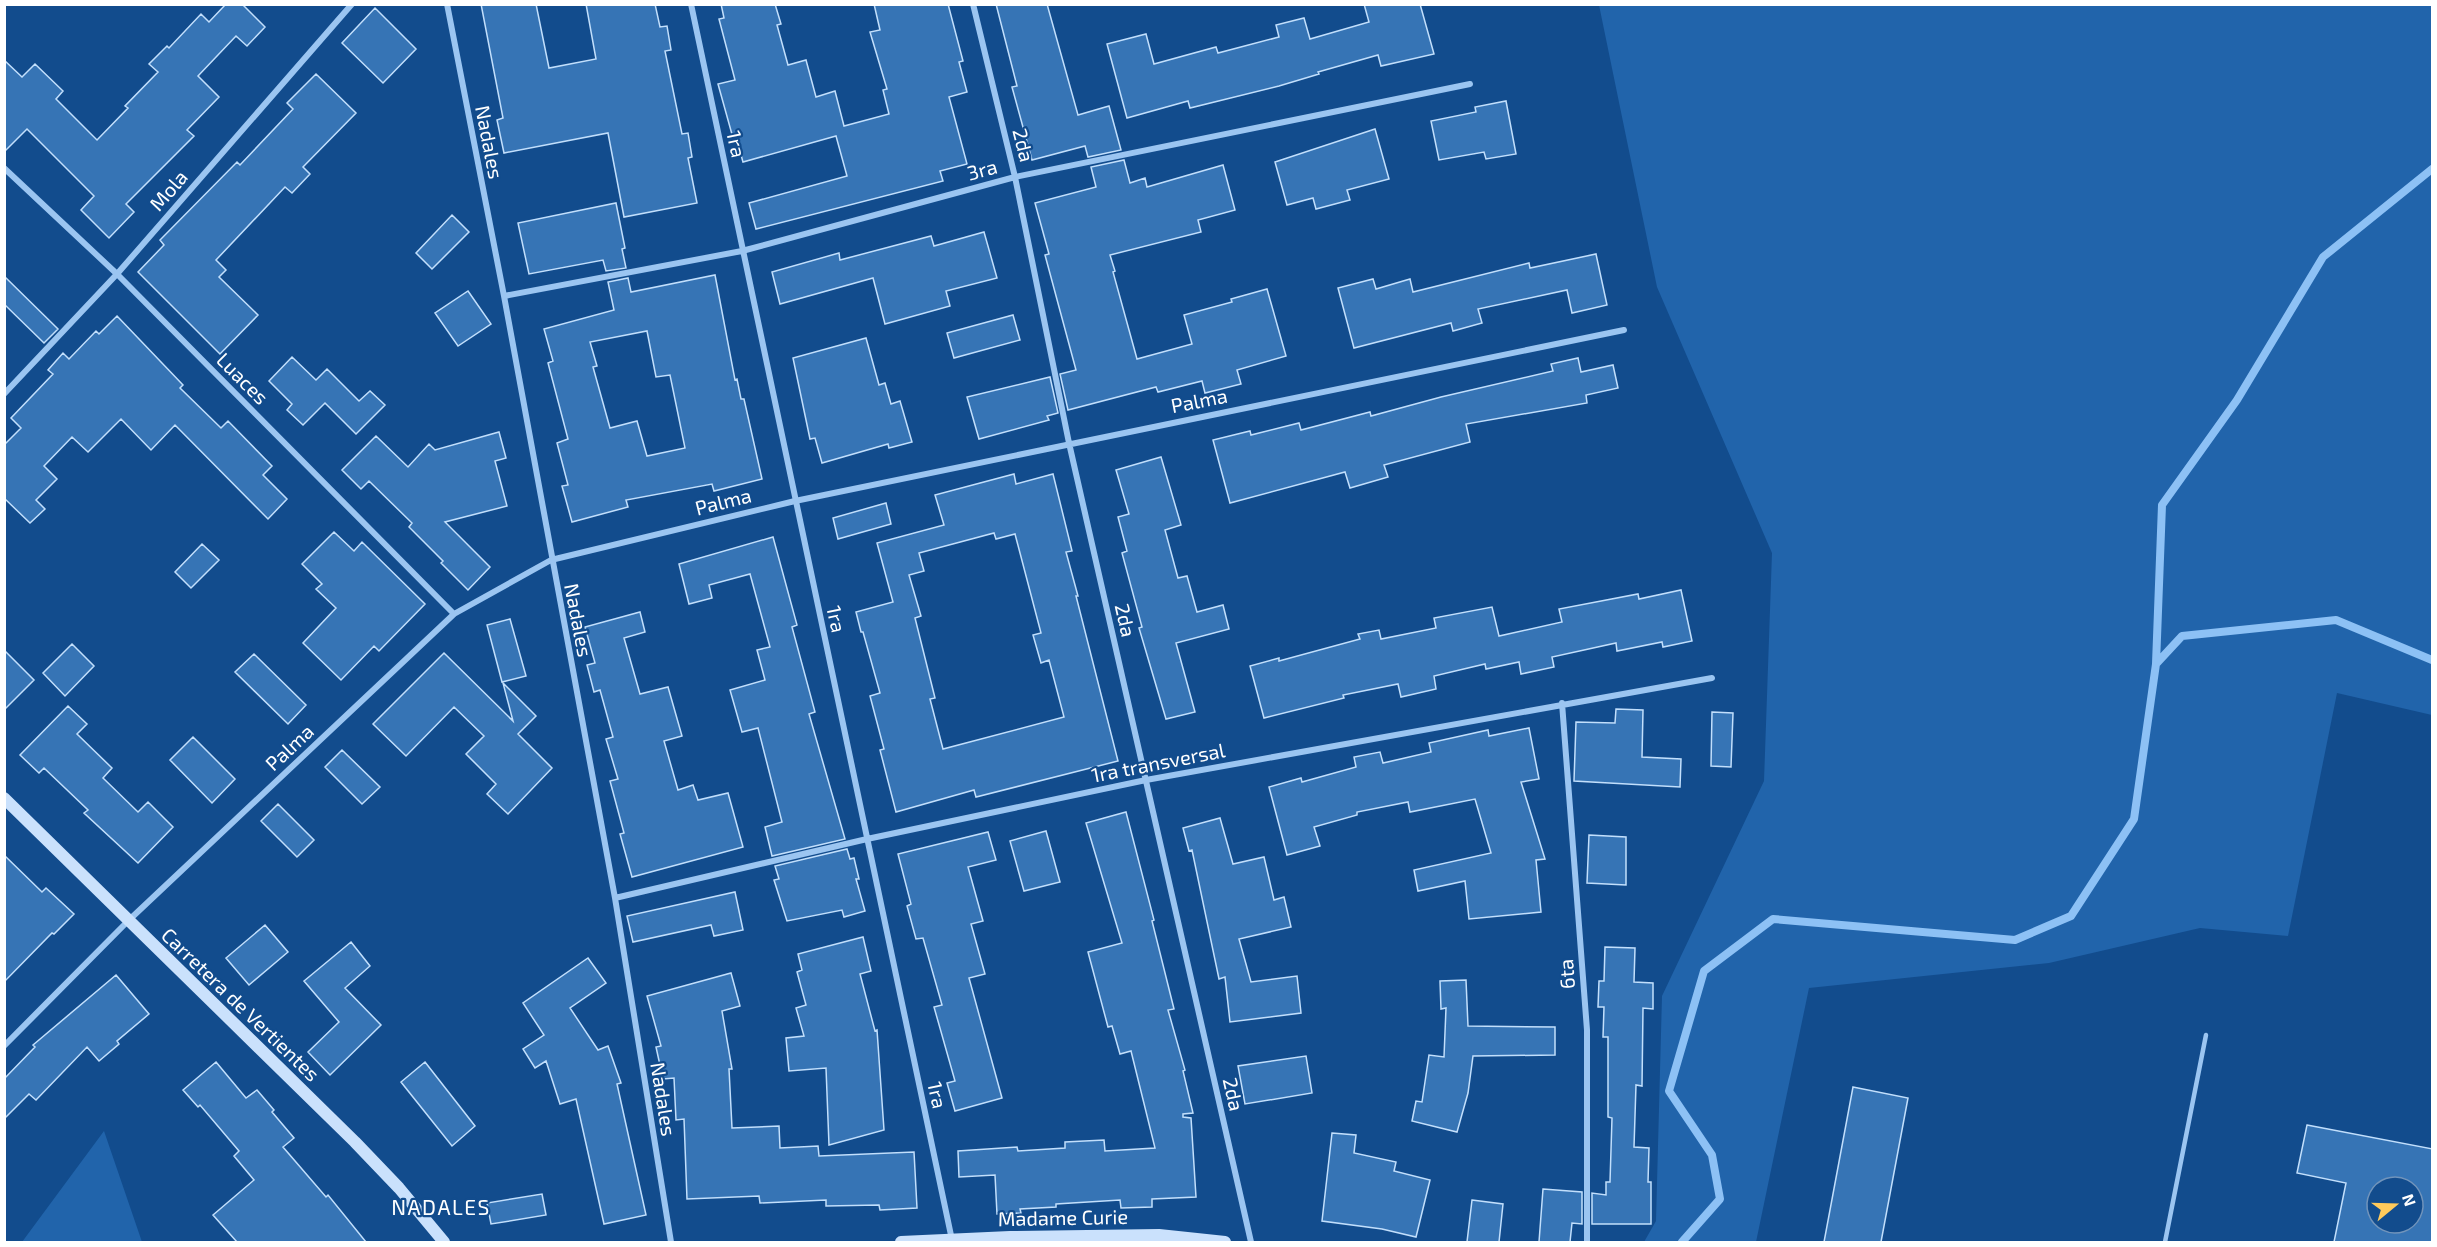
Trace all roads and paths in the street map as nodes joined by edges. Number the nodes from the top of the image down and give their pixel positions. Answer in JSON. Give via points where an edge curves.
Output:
{"nodes":[{"id":1,"x":352,"y":4,"type":"edge"},
{"id":2,"x":447,"y":4,"type":"edge"},
{"id":3,"x":691,"y":4,"type":"edge"},
{"id":4,"x":973,"y":4,"type":"edge"},
{"id":5,"x":1470,"y":84,"type":"dead end"},
{"id":6,"x":4,"y":168,"type":"edge"},
{"id":7,"x":1015,"y":177,"type":"junction"},
{"id":8,"x":742,"y":250,"type":"junction"},
{"id":9,"x":117,"y":274,"type":"junction"},
{"id":10,"x":504,"y":296,"type":"junction"},
{"id":11,"x":1624,"y":330,"type":"dead end"},
{"id":12,"x":4,"y":393,"type":"edge"},
{"id":13,"x":1069,"y":443,"type":"junction"},
{"id":14,"x":795,"y":501,"type":"junction"},
{"id":15,"x":551,"y":560,"type":"junction"},
{"id":16,"x":454,"y":614,"type":"junction"},
{"id":17,"x":1712,"y":678,"type":"dead end"},
{"id":18,"x":1562,"y":703,"type":"junction"},
{"id":19,"x":1146,"y":780,"type":"junction"},
{"id":20,"x":4,"y":798,"type":"edge"},
{"id":21,"x":867,"y":839,"type":"junction"},
{"id":22,"x":615,"y":898,"type":"junction"},
{"id":23,"x":128,"y":921,"type":"junction"},
{"id":24,"x":2206,"y":1035,"type":"dead end"},
{"id":25,"x":4,"y":1046,"type":"edge"},
{"id":26,"x":952,"y":1240,"type":"junction"},
{"id":27,"x":444,"y":1242,"type":"edge"},
{"id":28,"x":671,"y":1242,"type":"edge"},
{"id":29,"x":901,"y":1242,"type":"edge"},
{"id":30,"x":1225,"y":1242,"type":"edge"},
{"id":31,"x":1251,"y":1242,"type":"edge"},
{"id":32,"x":1587,"y":1242,"type":"edge"},
{"id":33,"x":2165,"y":1242,"type":"edge"}],
"edges":[{"from":1,"to":9,"type":"street","name":"Mola"},
{"from":2,"to":10,"type":"street","name":"Nadales"},
{"from":3,"to":8,"type":"street","name":"1ra"},
{"from":4,"to":7,"type":"street","name":"2da"},
{"from":5,"to":7,"type":"street","name":"3ra"},
{"from":6,"to":9,"type":"street","name":"Luaces"},
{"from":7,"to":8,"type":"street","name":"3ra"},
{"from":7,"to":13,"type":"street","name":"2da"},
{"from":8,"to":10,"type":"street","name":"3ra"},
{"from":8,"to":14,"type":"street","name":"1ra"},
{"from":9,"to":12,"type":"street","name":"Mola"},
{"from":9,"to":16,"type":"street","name":"Luaces"},
{"from":10,"to":15,"type":"street","name":"Nadales"},
{"from":11,"to":13,"type":"street","name":"Palma"},
{"from":13,"to":14,"type":"street","name":"Palma"},
{"from":13,"to":19,"type":"street","name":"2da"},
{"from":14,"to":15,"type":"street","name":"Palma"},
{"from":14,"to":21,"type":"street","name":"1ra"},
{"from":15,"to":16,"type":"street","name":"Palma"},
{"from":15,"to":22,"type":"street","name":"Nadales"},
{"from":16,"to":23,"type":"street","name":"Palma"},
{"from":17,"to":18,"type":"street","name":"1ra transversal"},
{"from":18,"to":19,"type":"street","name":"1ra transversal"},
{"from":18,"to":32,"type":"street","name":"6ta","via":[[1587,1030]]},
{"from":19,"to":21,"type":"street","name":"1ra transversal"},
{"from":19,"to":31,"type":"street","name":"2da"},
{"from":20,"to":23,"type":"main road","name":"Carretera de Vertientes"},
{"from":21,"to":22,"type":"street","name":"1ra transversal"},
{"from":21,"to":26,"type":"street","name":"1ra"},
{"from":22,"to":28,"type":"street","name":"Nadales"},
{"from":23,"to":25,"type":"street","name":"Palma"},
{"from":23,"to":27,"type":"main road","name":"Carretera de Vertientes","via":[[355,1142]]},
{"from":24,"to":33,"type":"lane"},
{"from":26,"to":29,"type":"main road","name":"Madame Curie"},
{"from":26,"to":30,"type":"main road","name":"Madame Curie","via":[[1159,1235]]}]}
